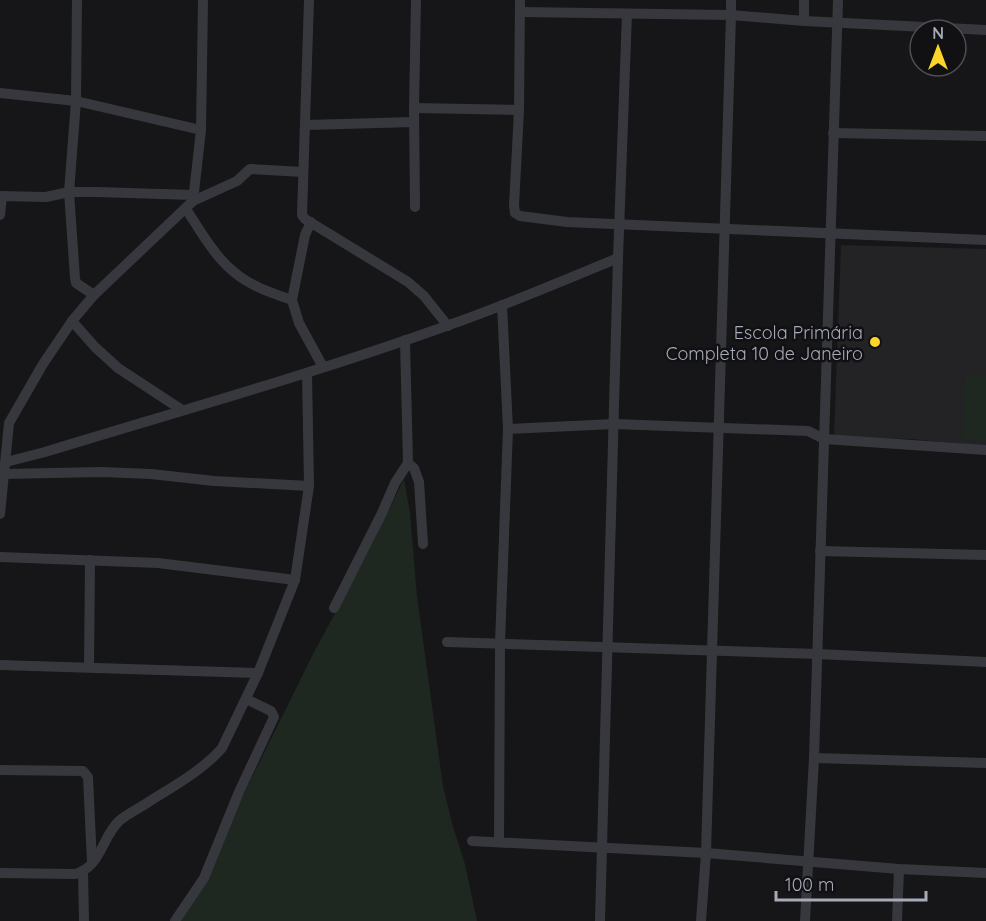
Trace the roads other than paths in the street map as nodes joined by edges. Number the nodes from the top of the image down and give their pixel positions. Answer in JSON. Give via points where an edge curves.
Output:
{"nodes":[{"id":1,"x":77,"y":0,"type":"edge"},
{"id":2,"x":203,"y":0,"type":"edge"},
{"id":3,"x":309,"y":0,"type":"edge"},
{"id":4,"x":416,"y":0,"type":"edge"},
{"id":5,"x":520,"y":0,"type":"edge"},
{"id":6,"x":731,"y":0,"type":"edge"},
{"id":7,"x":804,"y":0,"type":"edge"},
{"id":8,"x":838,"y":0,"type":"edge"},
{"id":9,"x":520,"y":12,"type":"junction"},
{"id":10,"x":627,"y":14,"type":"junction"},
{"id":11,"x":731,"y":15,"type":"junction"},
{"id":12,"x":804,"y":21,"type":"junction"},
{"id":13,"x":837,"y":21,"type":"junction"},
{"id":14,"x":986,"y":30,"type":"edge"},
{"id":15,"x":0,"y":93,"type":"edge"},
{"id":16,"x":76,"y":101,"type":"junction"},
{"id":17,"x":414,"y":108,"type":"junction"},
{"id":18,"x":519,"y":110,"type":"junction"},
{"id":19,"x":414,"y":122,"type":"junction"},
{"id":20,"x":306,"y":125,"type":"junction"},
{"id":21,"x":201,"y":130,"type":"junction"},
{"id":22,"x":833,"y":133,"type":"junction"},
{"id":23,"x":986,"y":136,"type":"edge"},
{"id":24,"x":303,"y":172,"type":"junction"},
{"id":25,"x":69,"y":192,"type":"junction"},
{"id":26,"x":1,"y":196,"type":"edge"},
{"id":27,"x":191,"y":202,"type":"junction"},
{"id":28,"x":416,"y":207,"type":"dead end"},
{"id":29,"x":0,"y":216,"type":"edge"},
{"id":30,"x":311,"y":222,"type":"junction"},
{"id":31,"x":619,"y":224,"type":"junction"},
{"id":32,"x":726,"y":229,"type":"junction"},
{"id":33,"x":831,"y":235,"type":"junction"},
{"id":34,"x":986,"y":240,"type":"edge"},
{"id":35,"x":618,"y":258,"type":"junction"},
{"id":36,"x":94,"y":295,"type":"junction"},
{"id":37,"x":292,"y":300,"type":"junction"},
{"id":38,"x":502,"y":305,"type":"junction"},
{"id":39,"x":72,"y":321,"type":"junction"},
{"id":40,"x":448,"y":326,"type":"junction"},
{"id":41,"x":405,"y":340,"type":"junction"},
{"id":42,"x":323,"y":367,"type":"junction"},
{"id":43,"x":307,"y":373,"type":"junction"},
{"id":44,"x":182,"y":410,"type":"junction"},
{"id":45,"x":5,"y":422,"type":"edge"},
{"id":46,"x":614,"y":424,"type":"junction"},
{"id":47,"x":720,"y":427,"type":"junction"},
{"id":48,"x":508,"y":429,"type":"junction"},
{"id":49,"x":824,"y":439,"type":"junction"},
{"id":50,"x":986,"y":450,"type":"edge"},
{"id":51,"x":6,"y":462,"type":"junction"},
{"id":52,"x":408,"y":464,"type":"junction"},
{"id":53,"x":4,"y":474,"type":"junction"},
{"id":54,"x":309,"y":486,"type":"junction"},
{"id":55,"x":0,"y":514,"type":"edge"},
{"id":56,"x":423,"y":544,"type":"dead end"},
{"id":57,"x":820,"y":551,"type":"junction"},
{"id":58,"x":986,"y":555,"type":"edge"},
{"id":59,"x":0,"y":557,"type":"edge"},
{"id":60,"x":90,"y":560,"type":"junction"},
{"id":61,"x":295,"y":580,"type":"junction"},
{"id":62,"x":334,"y":608,"type":"dead end"},
{"id":63,"x":447,"y":642,"type":"dead end"},
{"id":64,"x":500,"y":643,"type":"junction"},
{"id":65,"x":607,"y":647,"type":"junction"},
{"id":66,"x":713,"y":652,"type":"junction"},
{"id":67,"x":818,"y":654,"type":"junction"},
{"id":68,"x":986,"y":662,"type":"edge"},
{"id":69,"x":0,"y":665,"type":"edge"},
{"id":70,"x":89,"y":667,"type":"junction"},
{"id":71,"x":258,"y":673,"type":"junction"},
{"id":72,"x":246,"y":699,"type":"junction"},
{"id":73,"x":814,"y":758,"type":"junction"},
{"id":74,"x":986,"y":763,"type":"edge"},
{"id":75,"x":0,"y":770,"type":"edge"},
{"id":76,"x":472,"y":841,"type":"dead end"},
{"id":77,"x":499,"y":842,"type":"junction"},
{"id":78,"x":603,"y":848,"type":"junction"},
{"id":79,"x":706,"y":853,"type":"junction"},
{"id":80,"x":92,"y":863,"type":"junction"},
{"id":81,"x":810,"y":863,"type":"junction"},
{"id":82,"x":898,"y":869,"type":"junction"},
{"id":83,"x":83,"y":872,"type":"junction"},
{"id":84,"x":0,"y":873,"type":"edge"},
{"id":85,"x":986,"y":873,"type":"edge"},
{"id":86,"x":84,"y":921,"type":"edge"},
{"id":87,"x":175,"y":921,"type":"edge"},
{"id":88,"x":600,"y":921,"type":"edge"},
{"id":89,"x":701,"y":921,"type":"edge"},
{"id":90,"x":805,"y":921,"type":"edge"},
{"id":91,"x":897,"y":921,"type":"edge"}],
"edges":[{"from":1,"to":16,"type":"street"},
{"from":2,"to":21,"type":"street"},
{"from":3,"to":20,"type":"street"},
{"from":4,"to":17,"type":"street"},
{"from":5,"to":9,"type":"street"},
{"from":6,"to":11,"type":"street"},
{"from":7,"to":12,"type":"street"},
{"from":8,"to":13,"type":"street"},
{"from":9,"to":10,"type":"street"},
{"from":9,"to":18,"type":"street"},
{"from":10,"to":11,"type":"street"},
{"from":10,"to":31,"type":"street"},
{"from":11,"to":12,"type":"street"},
{"from":11,"to":32,"type":"street"},
{"from":12,"to":13,"type":"street"},
{"from":13,"to":14,"type":"street"},
{"from":13,"to":22,"type":"street"},
{"from":15,"to":16,"type":"street"},
{"from":16,"to":21,"type":"street"},
{"from":16,"to":25,"type":"street"},
{"from":17,"to":18,"type":"street"},
{"from":17,"to":19,"type":"street"},
{"from":18,"to":31,"type":"street","via":[[515,213],[556,221]]},
{"from":19,"to":20,"type":"street"},
{"from":19,"to":28,"type":"street"},
{"from":20,"to":24,"type":"street"},
{"from":21,"to":27,"type":"street"},
{"from":22,"to":23,"type":"street"},
{"from":22,"to":33,"type":"street"},
{"from":24,"to":27,"type":"street","via":[[250,169],[237,181]]},
{"from":24,"to":30,"type":"street","via":[[300,208]]},
{"from":25,"to":26,"type":"street","via":[[46,197]]},
{"from":25,"to":27,"type":"street"},
{"from":25,"to":36,"type":"street","via":[[76,283]]},
{"from":26,"to":29,"type":"street"},
{"from":27,"to":36,"type":"street"},
{"from":27,"to":37,"type":"street","via":[[208,242],[234,273],[264,291]]},
{"from":30,"to":37,"type":"street"},
{"from":30,"to":40,"type":"street","via":[[408,282]]},
{"from":31,"to":32,"type":"street"},
{"from":31,"to":35,"type":"street"},
{"from":32,"to":33,"type":"street"},
{"from":32,"to":47,"type":"street"},
{"from":33,"to":34,"type":"street"},
{"from":33,"to":49,"type":"street"},
{"from":35,"to":38,"type":"street"},
{"from":35,"to":46,"type":"street"},
{"from":36,"to":39,"type":"street"},
{"from":37,"to":42,"type":"street","via":[[299,323]]},
{"from":38,"to":40,"type":"street"},
{"from":38,"to":48,"type":"street"},
{"from":39,"to":44,"type":"street","via":[[118,368]]},
{"from":39,"to":45,"type":"street"},
{"from":40,"to":41,"type":"street"},
{"from":41,"to":42,"type":"street"},
{"from":41,"to":52,"type":"street"},
{"from":42,"to":43,"type":"street"},
{"from":43,"to":44,"type":"street"},
{"from":43,"to":54,"type":"street"},
{"from":44,"to":51,"type":"street"},
{"from":45,"to":51,"type":"street"},
{"from":46,"to":47,"type":"street"},
{"from":46,"to":48,"type":"street"},
{"from":46,"to":65,"type":"street"},
{"from":47,"to":49,"type":"street","via":[[808,431]]},
{"from":47,"to":66,"type":"street"},
{"from":48,"to":64,"type":"street"},
{"from":49,"to":50,"type":"street"},
{"from":49,"to":57,"type":"street"},
{"from":51,"to":53,"type":"street"},
{"from":52,"to":56,"type":"street","via":[[414,468],[419,482]]},
{"from":52,"to":62,"type":"street"},
{"from":53,"to":54,"type":"street","via":[[92,472]]},
{"from":53,"to":55,"type":"street"},
{"from":54,"to":61,"type":"street"},
{"from":57,"to":58,"type":"street"},
{"from":57,"to":67,"type":"street"},
{"from":59,"to":60,"type":"street"},
{"from":60,"to":61,"type":"street","via":[[158,563]]},
{"from":60,"to":70,"type":"street"},
{"from":61,"to":71,"type":"street"},
{"from":63,"to":64,"type":"street"},
{"from":64,"to":65,"type":"street"},
{"from":64,"to":77,"type":"street"},
{"from":65,"to":66,"type":"street"},
{"from":65,"to":78,"type":"street"},
{"from":66,"to":67,"type":"street"},
{"from":66,"to":79,"type":"street"},
{"from":67,"to":68,"type":"street"},
{"from":67,"to":73,"type":"street"},
{"from":69,"to":70,"type":"street"},
{"from":70,"to":71,"type":"street"},
{"from":71,"to":72,"type":"street"},
{"from":72,"to":80,"type":"street","via":[[216,755],[120,820]]},
{"from":72,"to":87,"type":"street","via":[[271,711],[274,717],[204,878]]},
{"from":73,"to":74,"type":"street"},
{"from":73,"to":81,"type":"street"},
{"from":75,"to":80,"type":"street","via":[[83,771],[88,777]]},
{"from":76,"to":77,"type":"street"},
{"from":77,"to":78,"type":"street"},
{"from":78,"to":79,"type":"street"},
{"from":78,"to":88,"type":"street"},
{"from":79,"to":81,"type":"street"},
{"from":79,"to":89,"type":"street"},
{"from":80,"to":83,"type":"street"},
{"from":81,"to":82,"type":"street"},
{"from":81,"to":90,"type":"street"},
{"from":82,"to":85,"type":"street"},
{"from":82,"to":91,"type":"street"},
{"from":83,"to":84,"type":"street"},
{"from":83,"to":86,"type":"street"}]}
